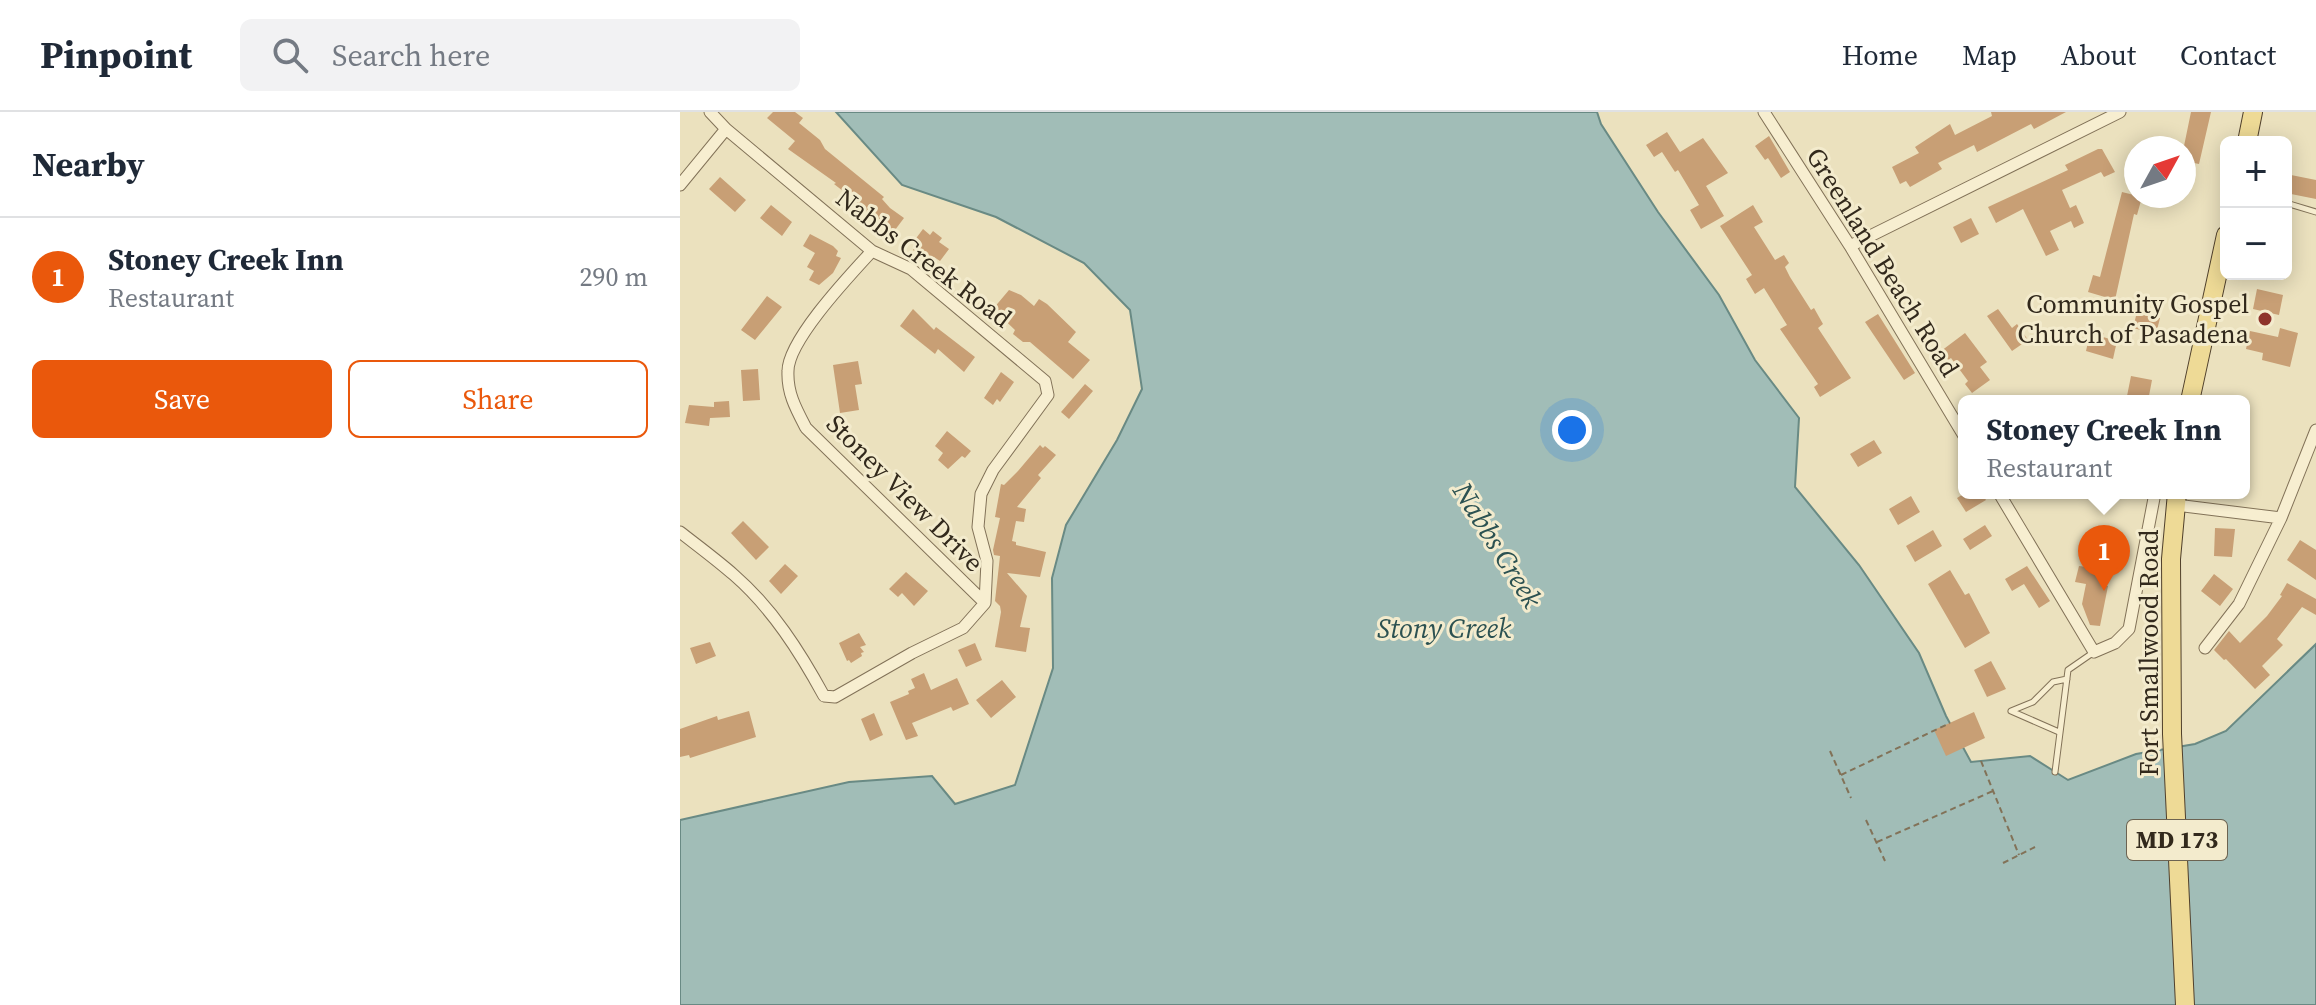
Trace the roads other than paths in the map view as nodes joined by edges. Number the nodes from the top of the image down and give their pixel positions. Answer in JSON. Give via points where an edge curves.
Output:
{"nodes":[{"id":1,"x":710,"y":112,"type":"edge"},
{"id":2,"x":1764,"y":112,"type":"edge"},
{"id":3,"x":2120,"y":112,"type":"edge"},
{"id":4,"x":2253,"y":112,"type":"edge"},
{"id":5,"x":726,"y":129,"type":"junction"},
{"id":6,"x":2248,"y":136,"type":"edge"},
{"id":7,"x":680,"y":185,"type":"edge"},
{"id":8,"x":2292,"y":205,"type":"edge"},
{"id":9,"x":2316,"y":212,"type":"edge"},
{"id":10,"x":1850,"y":246,"type":"junction"},
{"id":11,"x":872,"y":251,"type":"junction"},
{"id":12,"x":2220,"y":263,"type":"edge"},
{"id":13,"x":2191,"y":395,"type":"edge"},
{"id":14,"x":1958,"y":426,"type":"edge"},
{"id":15,"x":2316,"y":430,"type":"edge"},
{"id":16,"x":2003,"y":499,"type":"edge"},
{"id":17,"x":2154,"y":499,"type":"edge"},
{"id":18,"x":2177,"y":499,"type":"edge"},
{"id":19,"x":2281,"y":518,"type":"junction"},
{"id":20,"x":680,"y":532,"type":"edge"},
{"id":21,"x":2173,"y":534,"type":"junction"},
{"id":22,"x":2146,"y":536,"type":"junction"},
{"id":23,"x":985,"y":603,"type":"junction"},
{"id":24,"x":2205,"y":648,"type":"dead end"},
{"id":25,"x":2094,"y":652,"type":"junction"},
{"id":26,"x":2067,"y":679,"type":"junction"},
{"id":27,"x":2059,"y":732,"type":"junction"},
{"id":28,"x":2055,"y":772,"type":"dead end"},
{"id":29,"x":2185,"y":1005,"type":"edge"}],
"edges":[{"from":1,"to":5,"type":"street","name":"Nabbs Creek Road"},
{"from":2,"to":10,"type":"street","name":"Greenland Beach Road"},
{"from":3,"to":10,"type":"street"},
{"from":4,"to":6,"type":"main road"},
{"from":5,"to":7,"type":"street"},
{"from":5,"to":11,"type":"street","name":"Nabbs Creek Road"},
{"from":8,"to":9,"type":"lane"},
{"from":10,"to":14,"type":"street","name":"Greenland Beach Road"},
{"from":11,"to":23,"type":"street","name":"Stoney View Drive","via":[[804,332],[787,367],[790,397],[806,428]]},
{"from":11,"to":23,"type":"street","name":"Nabbs Creek Road","via":[[911,269],[1045,381],[1048,395],[981,494],[978,527],[987,561]]},
{"from":12,"to":13,"type":"main road"},
{"from":15,"to":19,"type":"street"},
{"from":16,"to":25,"type":"street"},
{"from":17,"to":22,"type":"street"},
{"from":18,"to":19,"type":"street"},
{"from":18,"to":21,"type":"main road","name":"Fort Smallwood Road","number":"MD 173"},
{"from":19,"to":24,"type":"street","via":[[2239,604]]},
{"from":20,"to":23,"type":"street","via":[[771,613],[824,696],[835,697],[963,628]]},
{"from":21,"to":22,"type":"street"},
{"from":21,"to":29,"type":"main road","name":"Fort Smallwood Road","number":"MD 173","via":[[2172,734]]},
{"from":22,"to":25,"type":"street","via":[[2129,629],[2115,643]]},
{"from":25,"to":26,"type":"lane","via":[[2068,670]]},
{"from":26,"to":27,"type":"lane"},
{"from":26,"to":27,"type":"lane","via":[[2053,682],[2033,702],[2011,711]]},
{"from":27,"to":28,"type":"lane"}]}
